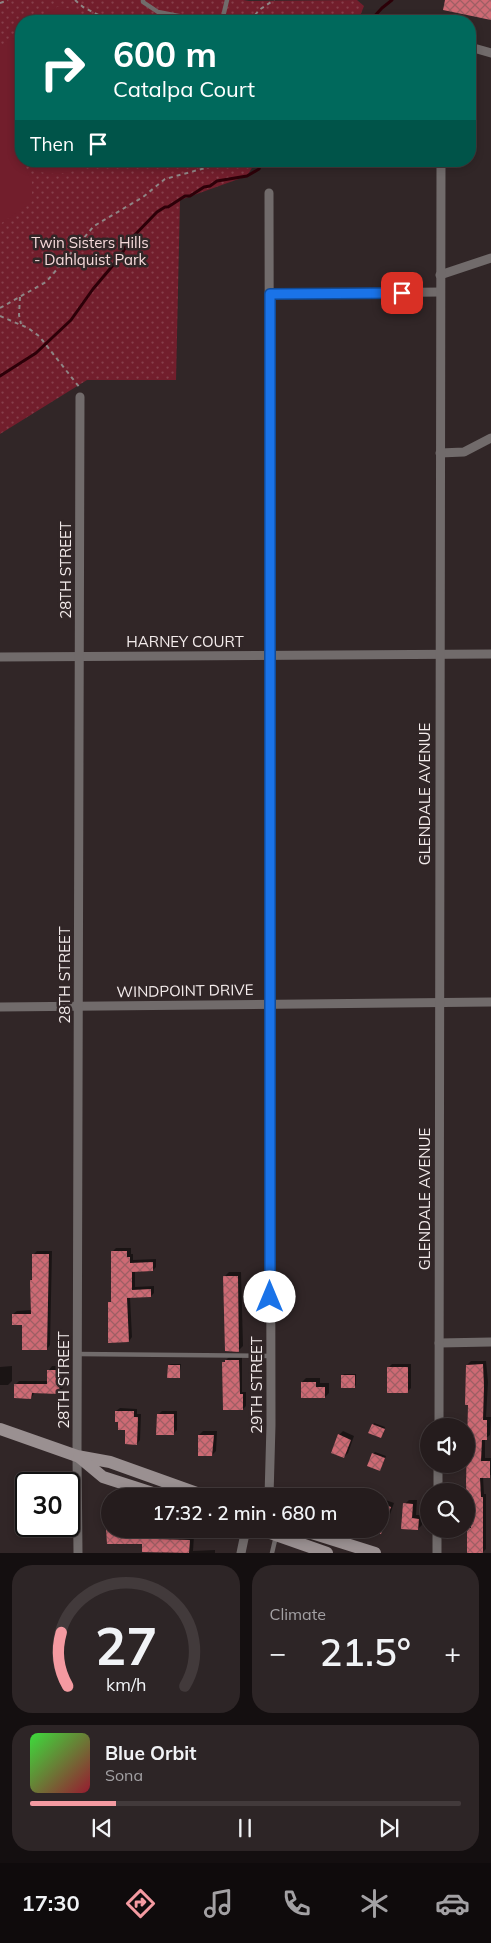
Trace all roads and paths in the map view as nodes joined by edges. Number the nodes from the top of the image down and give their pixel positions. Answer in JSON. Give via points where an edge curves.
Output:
{"nodes":[{"id":1,"x":8,"y":0,"type":"edge"},
{"id":2,"x":75,"y":0,"type":"edge"},
{"id":3,"x":143,"y":0,"type":"edge"},
{"id":4,"x":227,"y":0,"type":"edge"},
{"id":5,"x":274,"y":0,"type":"edge"},
{"id":6,"x":0,"y":3,"type":"edge"},
{"id":7,"x":98,"y":15,"type":"edge"},
{"id":8,"x":173,"y":15,"type":"edge"},
{"id":9,"x":223,"y":15,"type":"edge"},
{"id":10,"x":256,"y":15,"type":"edge"},
{"id":11,"x":476,"y":49,"type":"edge"},
{"id":12,"x":491,"y":53,"type":"edge"},
{"id":13,"x":209,"y":167,"type":"edge"},
{"id":14,"x":441,"y":167,"type":"edge"},
{"id":15,"x":269,"y":193,"type":"dead end"},
{"id":16,"x":491,"y":258,"type":"edge"},
{"id":17,"x":440,"y":275,"type":"junction"},
{"id":18,"x":440,"y":292,"type":"junction"},
{"id":19,"x":270,"y":294,"type":"junction"},
{"id":20,"x":20,"y":298,"type":"junction"},
{"id":21,"x":0,"y":308,"type":"edge"},
{"id":22,"x":0,"y":316,"type":"edge"},
{"id":23,"x":21,"y":324,"type":"junction"},
{"id":24,"x":80,"y":397,"type":"joint"},
{"id":25,"x":491,"y":438,"type":"edge"},
{"id":26,"x":440,"y":453,"type":"junction"},
{"id":27,"x":439,"y":654,"type":"junction"},
{"id":28,"x":491,"y":654,"type":"edge"},
{"id":29,"x":79,"y":656,"type":"junction"},
{"id":30,"x":269,"y":656,"type":"junction"},
{"id":31,"x":0,"y":657,"type":"edge"},
{"id":32,"x":439,"y":1002,"type":"junction"},
{"id":33,"x":491,"y":1002,"type":"edge"},
{"id":34,"x":270,"y":1003,"type":"junction"},
{"id":35,"x":79,"y":1006,"type":"junction"},
{"id":36,"x":0,"y":1007,"type":"edge"},
{"id":37,"x":491,"y":1342,"type":"edge"},
{"id":38,"x":439,"y":1343,"type":"junction"},
{"id":39,"x":78,"y":1354,"type":"junction"},
{"id":40,"x":270,"y":1356,"type":"junction"},
{"id":41,"x":439,"y":1418,"type":"edge"},
{"id":42,"x":0,"y":1428,"type":"edge"},
{"id":43,"x":77,"y":1456,"type":"junction"},
{"id":44,"x":137,"y":1488,"type":"edge"},
{"id":45,"x":183,"y":1488,"type":"edge"},
{"id":46,"x":268,"y":1488,"type":"edge"},
{"id":47,"x":244,"y":1538,"type":"edge"},
{"id":48,"x":276,"y":1538,"type":"edge"},
{"id":49,"x":285,"y":1538,"type":"edge"},
{"id":50,"x":328,"y":1538,"type":"edge"},
{"id":51,"x":437,"y":1538,"type":"edge"},
{"id":52,"x":321,"y":1552,"type":"edge"},
{"id":53,"x":78,"y":1553,"type":"edge"},
{"id":54,"x":242,"y":1553,"type":"edge"},
{"id":55,"x":273,"y":1553,"type":"edge"},
{"id":56,"x":375,"y":1553,"type":"edge"},
{"id":57,"x":437,"y":1553,"type":"edge"}],
"edges":[{"from":1,"to":6,"type":"path"},
{"from":2,"to":7,"type":"path"},
{"from":3,"to":8,"type":"lane","via":[[158,12]]},
{"from":4,"to":9,"type":"lane"},
{"from":5,"to":10,"type":"path"},
{"from":11,"to":12,"type":"street"},
{"from":13,"to":20,"type":"path","via":[[165,179],[143,197],[94,226],[46,282]]},
{"from":14,"to":17,"type":"street","name":"GLENDALE AVENUE"},
{"from":15,"to":19,"type":"street","name":"29TH STREET"},
{"from":16,"to":17,"type":"street"},
{"from":17,"to":18,"type":"street","name":"GLENDALE AVENUE"},
{"from":18,"to":19,"type":"street"},
{"from":18,"to":26,"type":"street","name":"GLENDALE AVENUE"},
{"from":19,"to":30,"type":"street","name":"29TH STREET"},
{"from":20,"to":21,"type":"path"},
{"from":20,"to":23,"type":"path"},
{"from":22,"to":23,"type":"path"},
{"from":23,"to":24,"type":"path","via":[[39,336],[63,365],[81,389]]},
{"from":24,"to":29,"type":"street","name":"28TH STREET"},
{"from":25,"to":26,"type":"street","via":[[464,452]]},
{"from":26,"to":27,"type":"street","name":"GLENDALE AVENUE"},
{"from":27,"to":28,"type":"street","name":"HARNEY COURT"},
{"from":27,"to":30,"type":"street","name":"HARNEY COURT"},
{"from":27,"to":32,"type":"street","name":"GLENDALE AVENUE"},
{"from":29,"to":30,"type":"street","name":"HARNEY COURT"},
{"from":29,"to":31,"type":"street","name":"HARNEY COURT"},
{"from":29,"to":35,"type":"street","name":"28TH STREET"},
{"from":30,"to":34,"type":"street","name":"29TH STREET"},
{"from":32,"to":33,"type":"street","name":"WINDPOINT DRIVE"},
{"from":32,"to":34,"type":"street","name":"WINDPOINT DRIVE"},
{"from":32,"to":38,"type":"street","name":"GLENDALE AVENUE"},
{"from":34,"to":35,"type":"street","name":"WINDPOINT DRIVE"},
{"from":34,"to":40,"type":"street","name":"29TH STREET"},
{"from":35,"to":36,"type":"street","name":"WINDPOINT DRIVE"},
{"from":35,"to":39,"type":"street","name":"28TH STREET"},
{"from":37,"to":38,"type":"street"},
{"from":38,"to":41,"type":"street","name":"GLENDALE AVENUE"},
{"from":39,"to":40,"type":"lane"},
{"from":39,"to":43,"type":"street","name":"28TH STREET"},
{"from":40,"to":46,"type":"street","name":"29TH STREET"},
{"from":42,"to":43,"type":"main road"},
{"from":43,"to":44,"type":"main road","via":[[103,1477]]},
{"from":43,"to":45,"type":"main road","via":[[110,1462]]},
{"from":43,"to":53,"type":"street","name":"28TH STREET"},
{"from":47,"to":54,"type":"street"},
{"from":48,"to":55,"type":"lane"},
{"from":49,"to":52,"type":"main road"},
{"from":50,"to":56,"type":"main road"},
{"from":51,"to":57,"type":"street"}]}
